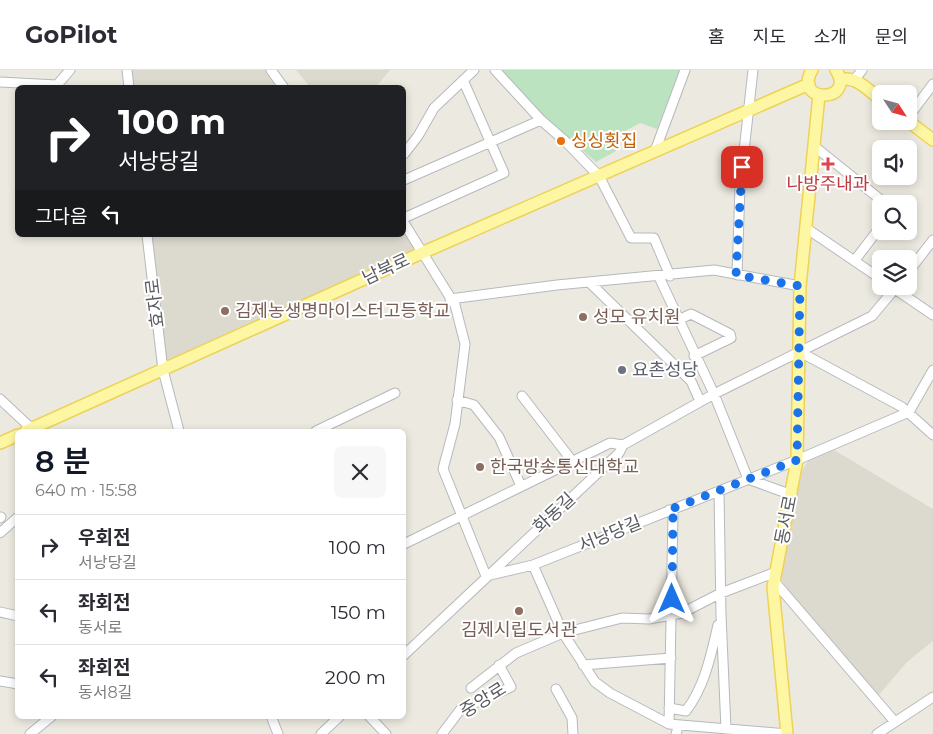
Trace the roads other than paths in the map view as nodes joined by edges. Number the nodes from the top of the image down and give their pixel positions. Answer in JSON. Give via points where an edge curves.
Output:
{"nodes":[{"id":1,"x":70,"y":70,"type":"edge"},
{"id":2,"x":127,"y":70,"type":"edge"},
{"id":3,"x":271,"y":70,"type":"edge"},
{"id":4,"x":474,"y":70,"type":"edge"},
{"id":5,"x":494,"y":70,"type":"edge"},
{"id":6,"x":685,"y":70,"type":"edge"},
{"id":7,"x":752,"y":70,"type":"edge"},
{"id":8,"x":812,"y":70,"type":"edge"},
{"id":9,"x":862,"y":70,"type":"edge"},
{"id":10,"x":838,"y":75,"type":"edge"},
{"id":11,"x":463,"y":80,"type":"junction"},
{"id":12,"x":855,"y":80,"type":"junction"},
{"id":13,"x":0,"y":82,"type":"edge"},
{"id":14,"x":809,"y":84,"type":"junction"},
{"id":15,"x":933,"y":84,"type":"edge"},
{"id":16,"x":129,"y":85,"type":"edge"},
{"id":17,"x":282,"y":85,"type":"edge"},
{"id":18,"x":872,"y":93,"type":"edge"},
{"id":19,"x":819,"y":95,"type":"junction"},
{"id":20,"x":918,"y":104,"type":"edge"},
{"id":21,"x":748,"y":110,"type":"junction"},
{"id":22,"x":541,"y":120,"type":"junction"},
{"id":23,"x":918,"y":129,"type":"edge"},
{"id":24,"x":933,"y":140,"type":"edge"},
{"id":25,"x":490,"y":142,"type":"junction"},
{"id":26,"x":814,"y":146,"type":"junction"},
{"id":27,"x":406,"y":151,"type":"edge"},
{"id":28,"x":655,"y":152,"type":"junction"},
{"id":29,"x":599,"y":176,"type":"junction"},
{"id":30,"x":406,"y":179,"type":"edge"},
{"id":31,"x":875,"y":195,"type":"edge"},
{"id":32,"x":406,"y":217,"type":"edge"},
{"id":33,"x":406,"y":226,"type":"edge"},
{"id":34,"x":806,"y":228,"type":"junction"},
{"id":35,"x":147,"y":237,"type":"edge"},
{"id":36,"x":872,"y":238,"type":"edge"},
{"id":37,"x":933,"y":240,"type":"edge"},
{"id":38,"x":424,"y":252,"type":"junction"},
{"id":39,"x":855,"y":260,"type":"junction"},
{"id":40,"x":917,"y":261,"type":"edge"},
{"id":41,"x":872,"y":272,"type":"edge"},
{"id":42,"x":736,"y":275,"type":"junction"},
{"id":43,"x":670,"y":276,"type":"junction"},
{"id":44,"x":658,"y":277,"type":"junction"},
{"id":45,"x":589,"y":282,"type":"junction"},
{"id":46,"x":800,"y":286,"type":"junction"},
{"id":47,"x":888,"y":295,"type":"edge"},
{"id":48,"x":905,"y":295,"type":"edge"},
{"id":49,"x":450,"y":299,"type":"junction"},
{"id":50,"x":933,"y":315,"type":"edge"},
{"id":51,"x":678,"y":320,"type":"junction"},
{"id":52,"x":798,"y":351,"type":"junction"},
{"id":53,"x":694,"y":356,"type":"junction"},
{"id":54,"x":163,"y":370,"type":"junction"},
{"id":55,"x":933,"y":370,"type":"edge"},
{"id":56,"x":395,"y":393,"type":"dead end"},
{"id":57,"x":714,"y":394,"type":"junction"},
{"id":58,"x":522,"y":396,"type":"dead end"},
{"id":59,"x":0,"y":399,"type":"edge"},
{"id":60,"x":457,"y":400,"type":"junction"},
{"id":61,"x":700,"y":401,"type":"junction"},
{"id":62,"x":909,"y":412,"type":"junction"},
{"id":63,"x":28,"y":429,"type":"edge"},
{"id":64,"x":31,"y":429,"type":"edge"},
{"id":65,"x":178,"y":429,"type":"edge"},
{"id":66,"x":320,"y":429,"type":"edge"},
{"id":67,"x":933,"y":435,"type":"edge"},
{"id":68,"x":15,"y":436,"type":"edge"},
{"id":69,"x":0,"y":443,"type":"edge"},
{"id":70,"x":623,"y":445,"type":"junction"},
{"id":71,"x":797,"y":460,"type":"junction"},
{"id":72,"x":573,"y":462,"type":"junction"},
{"id":73,"x":748,"y":479,"type":"junction"},
{"id":74,"x":522,"y":486,"type":"junction"},
{"id":75,"x":719,"y":491,"type":"junction"},
{"id":76,"x":792,"y":495,"type":"junction"},
{"id":77,"x":669,"y":510,"type":"junction"},
{"id":78,"x":461,"y":518,"type":"junction"},
{"id":79,"x":15,"y":520,"type":"edge"},
{"id":80,"x":0,"y":533,"type":"edge"},
{"id":81,"x":406,"y":543,"type":"edge"},
{"id":82,"x":533,"y":565,"type":"junction"},
{"id":83,"x":486,"y":576,"type":"junction"},
{"id":84,"x":775,"y":577,"type":"junction"},
{"id":85,"x":721,"y":593,"type":"junction"},
{"id":86,"x":0,"y":612,"type":"edge"},
{"id":87,"x":15,"y":615,"type":"edge"},
{"id":88,"x":672,"y":616,"type":"junction"},
{"id":89,"x":721,"y":616,"type":"junction"},
{"id":90,"x":563,"y":633,"type":"junction"},
{"id":91,"x":406,"y":653,"type":"edge"},
{"id":92,"x":671,"y":658,"type":"junction"},
{"id":93,"x":499,"y":665,"type":"junction"},
{"id":94,"x":583,"y":665,"type":"junction"},
{"id":95,"x":0,"y":681,"type":"edge"},
{"id":96,"x":15,"y":684,"type":"edge"},
{"id":97,"x":471,"y":688,"type":"dead end"},
{"id":98,"x":556,"y":689,"type":"dead end"},
{"id":99,"x":933,"y":697,"type":"edge"},
{"id":100,"x":669,"y":708,"type":"junction"},
{"id":101,"x":48,"y":719,"type":"edge"},
{"id":102,"x":273,"y":719,"type":"edge"},
{"id":103,"x":337,"y":719,"type":"edge"},
{"id":104,"x":372,"y":719,"type":"edge"},
{"id":105,"x":895,"y":722,"type":"junction"},
{"id":106,"x":669,"y":724,"type":"junction"},
{"id":107,"x":41,"y":725,"type":"junction"},
{"id":108,"x":726,"y":729,"type":"junction"},
{"id":109,"x":678,"y":733,"type":"edge"},
{"id":110,"x":30,"y":734,"type":"edge"},
{"id":111,"x":45,"y":734,"type":"edge"},
{"id":112,"x":278,"y":734,"type":"edge"},
{"id":113,"x":322,"y":734,"type":"edge"},
{"id":114,"x":386,"y":734,"type":"edge"},
{"id":115,"x":442,"y":734,"type":"edge"},
{"id":116,"x":573,"y":734,"type":"edge"},
{"id":117,"x":787,"y":734,"type":"edge"},
{"id":118,"x":877,"y":734,"type":"edge"}],
"edges":[{"from":1,"to":13,"type":"street","via":[[57,85]]},
{"from":2,"to":16,"type":"street"},
{"from":3,"to":17,"type":"street"},
{"from":4,"to":11,"type":"street"},
{"from":5,"to":22,"type":"street"},
{"from":6,"to":28,"type":"street"},
{"from":7,"to":21,"type":"street"},
{"from":8,"to":14,"type":"main road"},
{"from":9,"to":12,"type":"street"},
{"from":10,"to":12,"type":"main road"},
{"from":10,"to":19,"type":"main road","via":[[838,87],[834,93]]},
{"from":11,"to":25,"type":"street"},
{"from":11,"to":27,"type":"street","via":[[434,108]]},
{"from":12,"to":18,"type":"main road"},
{"from":14,"to":19,"type":"main road"},
{"from":14,"to":21,"type":"main road","name":"남북로"},
{"from":15,"to":20,"type":"street"},
{"from":19,"to":26,"type":"main road","name":"동서로"},
{"from":21,"to":28,"type":"main road","name":"남북로"},
{"from":21,"to":42,"type":"street"},
{"from":22,"to":25,"type":"street"},
{"from":22,"to":29,"type":"street"},
{"from":23,"to":24,"type":"main road"},
{"from":25,"to":30,"type":"street"},
{"from":25,"to":32,"type":"street","via":[[504,173]]},
{"from":26,"to":31,"type":"street"},
{"from":26,"to":34,"type":"main road","name":"동서로"},
{"from":28,"to":29,"type":"main road","name":"남북로"},
{"from":29,"to":38,"type":"main road","name":"남북로"},
{"from":29,"to":43,"type":"street","via":[[631,238],[654,238]]},
{"from":33,"to":38,"type":"street"},
{"from":34,"to":39,"type":"street"},
{"from":34,"to":46,"type":"main road","name":"동서로"},
{"from":35,"to":54,"type":"street","name":"효자로"},
{"from":36,"to":39,"type":"street"},
{"from":37,"to":40,"type":"street"},
{"from":38,"to":49,"type":"street"},
{"from":38,"to":54,"type":"main road","name":"남북로"},
{"from":39,"to":41,"type":"street"},
{"from":42,"to":43,"type":"street","via":[[714,270]]},
{"from":42,"to":46,"type":"street"},
{"from":43,"to":44,"type":"street"},
{"from":44,"to":45,"type":"street"},
{"from":44,"to":51,"type":"street"},
{"from":45,"to":49,"type":"street"},
{"from":45,"to":61,"type":"street","via":[[691,381]]},
{"from":46,"to":52,"type":"main road","name":"동서로"},
{"from":47,"to":52,"type":"street","name":"화동길","via":[[872,316]]},
{"from":48,"to":50,"type":"street"},
{"from":49,"to":60,"type":"street","via":[[455,305],[464,344]]},
{"from":51,"to":53,"type":"street"},
{"from":51,"to":53,"type":"street","via":[[691,314],[730,334],[731,338]]},
{"from":52,"to":57,"type":"street","name":"화동길"},
{"from":52,"to":62,"type":"street"},
{"from":52,"to":71,"type":"main road","name":"동서로"},
{"from":53,"to":57,"type":"street"},
{"from":54,"to":64,"type":"main road","name":"남북로"},
{"from":54,"to":65,"type":"street","name":"효자로"},
{"from":55,"to":62,"type":"street"},
{"from":56,"to":66,"type":"street"},
{"from":57,"to":61,"type":"street","name":"화동길"},
{"from":57,"to":73,"type":"street"},
{"from":58,"to":72,"type":"street"},
{"from":59,"to":63,"type":"street"},
{"from":60,"to":74,"type":"street","via":[[474,405],[499,437]]},
{"from":60,"to":78,"type":"street","via":[[444,469]]},
{"from":61,"to":70,"type":"street","name":"화동길"},
{"from":62,"to":67,"type":"street"},
{"from":62,"to":71,"type":"street","name":"서낭당길"},
{"from":68,"to":69,"type":"main road"},
{"from":70,"to":72,"type":"street","via":[[610,444]]},
{"from":70,"to":83,"type":"street","name":"화동길","via":[[619,453]]},
{"from":71,"to":73,"type":"street","name":"서낭당길"},
{"from":71,"to":76,"type":"main road","name":"동서로"},
{"from":72,"to":74,"type":"street"},
{"from":73,"to":75,"type":"street","name":"서낭당길"},
{"from":73,"to":76,"type":"street"},
{"from":74,"to":78,"type":"street"},
{"from":75,"to":77,"type":"street","name":"서낭당길"},
{"from":75,"to":85,"type":"street"},
{"from":76,"to":84,"type":"main road","name":"동서로"},
{"from":77,"to":82,"type":"street","name":"서낭당길"},
{"from":77,"to":88,"type":"street","via":[[673,514]]},
{"from":78,"to":81,"type":"street"},
{"from":78,"to":83,"type":"street"},
{"from":79,"to":80,"type":"street"},
{"from":82,"to":83,"type":"street","name":"서낭당길"},
{"from":82,"to":90,"type":"street"},
{"from":83,"to":91,"type":"street","name":"화동길"},
{"from":84,"to":85,"type":"street"},
{"from":84,"to":105,"type":"street"},
{"from":84,"to":117,"type":"main road","name":"동서로"},
{"from":85,"to":88,"type":"street"},
{"from":85,"to":89,"type":"street"},
{"from":86,"to":87,"type":"street"},
{"from":88,"to":90,"type":"street","via":[[622,618]]},
{"from":88,"to":92,"type":"street"},
{"from":89,"to":100,"type":"street","via":[[706,674],[696,698],[686,711]]},
{"from":89,"to":108,"type":"street"},
{"from":90,"to":93,"type":"street","via":[[516,653]]},
{"from":90,"to":94,"type":"street"},
{"from":92,"to":94,"type":"street"},
{"from":92,"to":100,"type":"street"},
{"from":93,"to":97,"type":"street"},
{"from":93,"to":115,"type":"street","name":"중앙로","via":[[511,687],[460,710]]},
{"from":94,"to":106,"type":"street","via":[[595,682],[610,693]]},
{"from":95,"to":96,"type":"street"},
{"from":98,"to":116,"type":"street","via":[[572,718]]},
{"from":99,"to":105,"type":"street"},
{"from":100,"to":106,"type":"street"},
{"from":101,"to":107,"type":"street"},
{"from":102,"to":112,"type":"street"},
{"from":103,"to":113,"type":"street"},
{"from":104,"to":114,"type":"street"},
{"from":105,"to":118,"type":"street"},
{"from":106,"to":108,"type":"street"},
{"from":106,"to":109,"type":"street"},
{"from":107,"to":110,"type":"street"},
{"from":107,"to":111,"type":"street"},
{"from":108,"to":117,"type":"street"}]}
